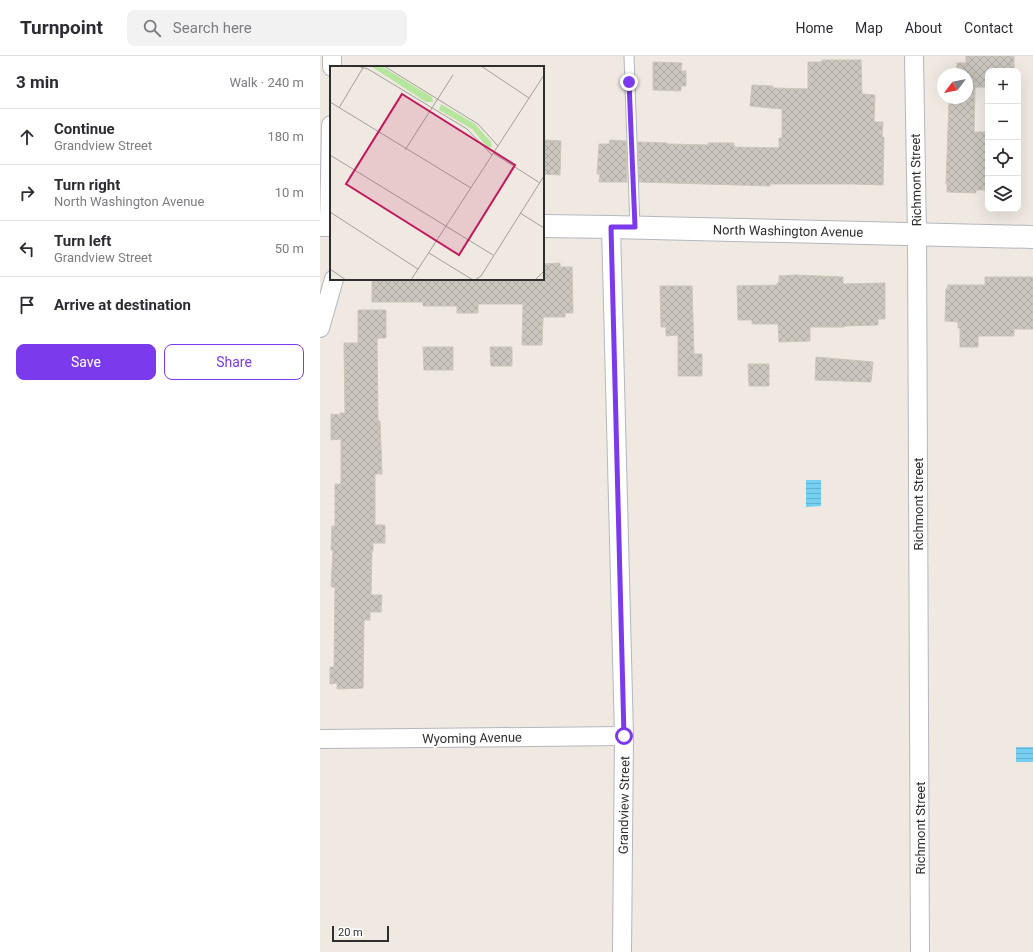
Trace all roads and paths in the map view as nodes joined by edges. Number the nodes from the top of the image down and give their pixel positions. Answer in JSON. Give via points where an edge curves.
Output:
{"nodes":[{"id":1,"x":629,"y":56,"type":"edge"},
{"id":2,"x":914,"y":56,"type":"edge"},
{"id":3,"x":330,"y":150,"type":"edge"},
{"id":4,"x":327,"y":225,"type":"edge"},
{"id":5,"x":544,"y":226,"type":"edge"},
{"id":6,"x":611,"y":227,"type":"junction"},
{"id":7,"x":635,"y":227,"type":"junction"},
{"id":8,"x":917,"y":234,"type":"junction"},
{"id":9,"x":1033,"y":237,"type":"edge"},
{"id":10,"x":334,"y":280,"type":"edge"},
{"id":11,"x":320,"y":328,"type":"edge"},
{"id":12,"x":624,"y":736,"type":"junction"},
{"id":13,"x":320,"y":739,"type":"edge"},
{"id":14,"x":622,"y":952,"type":"edge"},
{"id":15,"x":920,"y":952,"type":"edge"}],
"edges":[{"from":1,"to":7,"type":"lane"},
{"from":2,"to":8,"type":"street","name":"Richmont Street"},
{"from":3,"to":4,"type":"street"},
{"from":5,"to":6,"type":"street","name":"North Washington Avenue"},
{"from":6,"to":7,"type":"street","name":"North Washington Avenue"},
{"from":6,"to":12,"type":"street","name":"Grandview Street"},
{"from":7,"to":8,"type":"street","name":"North Washington Avenue"},
{"from":8,"to":9,"type":"street","name":"North Washington Avenue"},
{"from":8,"to":15,"type":"street","name":"Richmont Street"},
{"from":10,"to":11,"type":"street"},
{"from":12,"to":13,"type":"street","name":"Wyoming Avenue"},
{"from":12,"to":14,"type":"street","name":"Grandview Street"}]}
